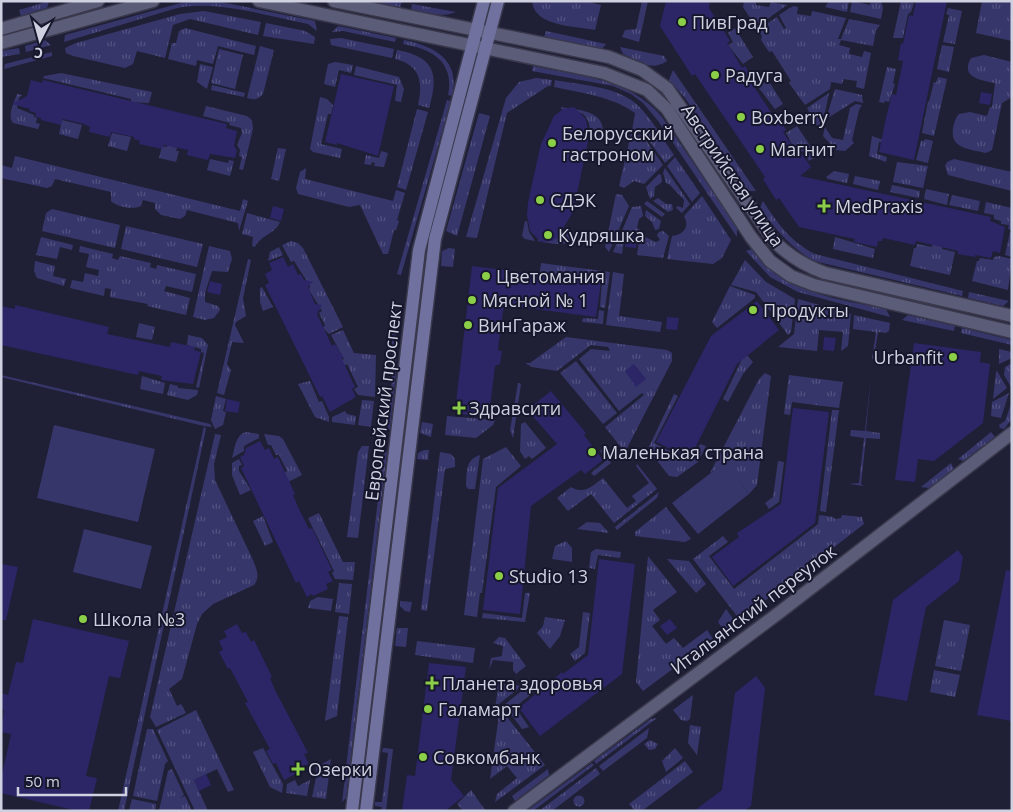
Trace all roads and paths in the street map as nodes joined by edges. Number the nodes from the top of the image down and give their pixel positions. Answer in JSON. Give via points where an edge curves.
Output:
{"nodes":[{"id":1,"x":98,"y":1,"type":"edge"},
{"id":2,"x":153,"y":1,"type":"edge"},
{"id":3,"x":259,"y":1,"type":"edge"},
{"id":4,"x":334,"y":1,"type":"edge"},
{"id":5,"x":484,"y":1,"type":"edge"},
{"id":6,"x":498,"y":1,"type":"edge"},
{"id":7,"x":59,"y":7,"type":"edge"},
{"id":8,"x":1,"y":29,"type":"edge"},
{"id":9,"x":477,"y":30,"type":"junction"},
{"id":10,"x":491,"y":34,"type":"junction"},
{"id":11,"x":1,"y":43,"type":"edge"},
{"id":12,"x":473,"y":46,"type":"junction"},
{"id":13,"x":487,"y":49,"type":"junction"},
{"id":14,"x":1012,"y":316,"type":"edge"},
{"id":15,"x":1012,"y":332,"type":"edge"},
{"id":16,"x":1012,"y":433,"type":"edge"},
{"id":17,"x":352,"y":811,"type":"edge"},
{"id":18,"x":366,"y":811,"type":"edge"},
{"id":19,"x":514,"y":811,"type":"edge"}],
"edges":[{"from":1,"to":7,"type":"street"},
{"from":2,"to":11,"type":"street"},
{"from":3,"to":12,"type":"street","name":"Австрийская улица"},
{"from":4,"to":9,"type":"street","name":"Австрийская улица"},
{"from":5,"to":9,"type":"street","name":"Европейский проспект"},
{"from":6,"to":10,"type":"street","name":"Европейский проспект"},
{"from":7,"to":8,"type":"street"},
{"from":9,"to":10,"type":"street","name":"Австрийская улица"},
{"from":9,"to":12,"type":"street","name":"Европейский проспект"},
{"from":10,"to":13,"type":"street","name":"Европейский проспект"},
{"from":10,"to":14,"type":"street","name":"Австрийская улица","via":[[608,57],[656,78],[678,102],[774,241],[810,268]]},
{"from":12,"to":13,"type":"street","name":"Австрийская улица"},
{"from":12,"to":17,"type":"street","name":"Европейский проспект","via":[[419,250]]},
{"from":13,"to":15,"type":"street","name":"Австрийская улица","via":[[604,73],[647,90],[666,109],[751,237],[770,261],[791,276],[814,285]]},
{"from":13,"to":18,"type":"street","name":"Европейский проспект","via":[[435,239]]},
{"from":16,"to":19,"type":"street","name":"Итальянский переулок"}]}
